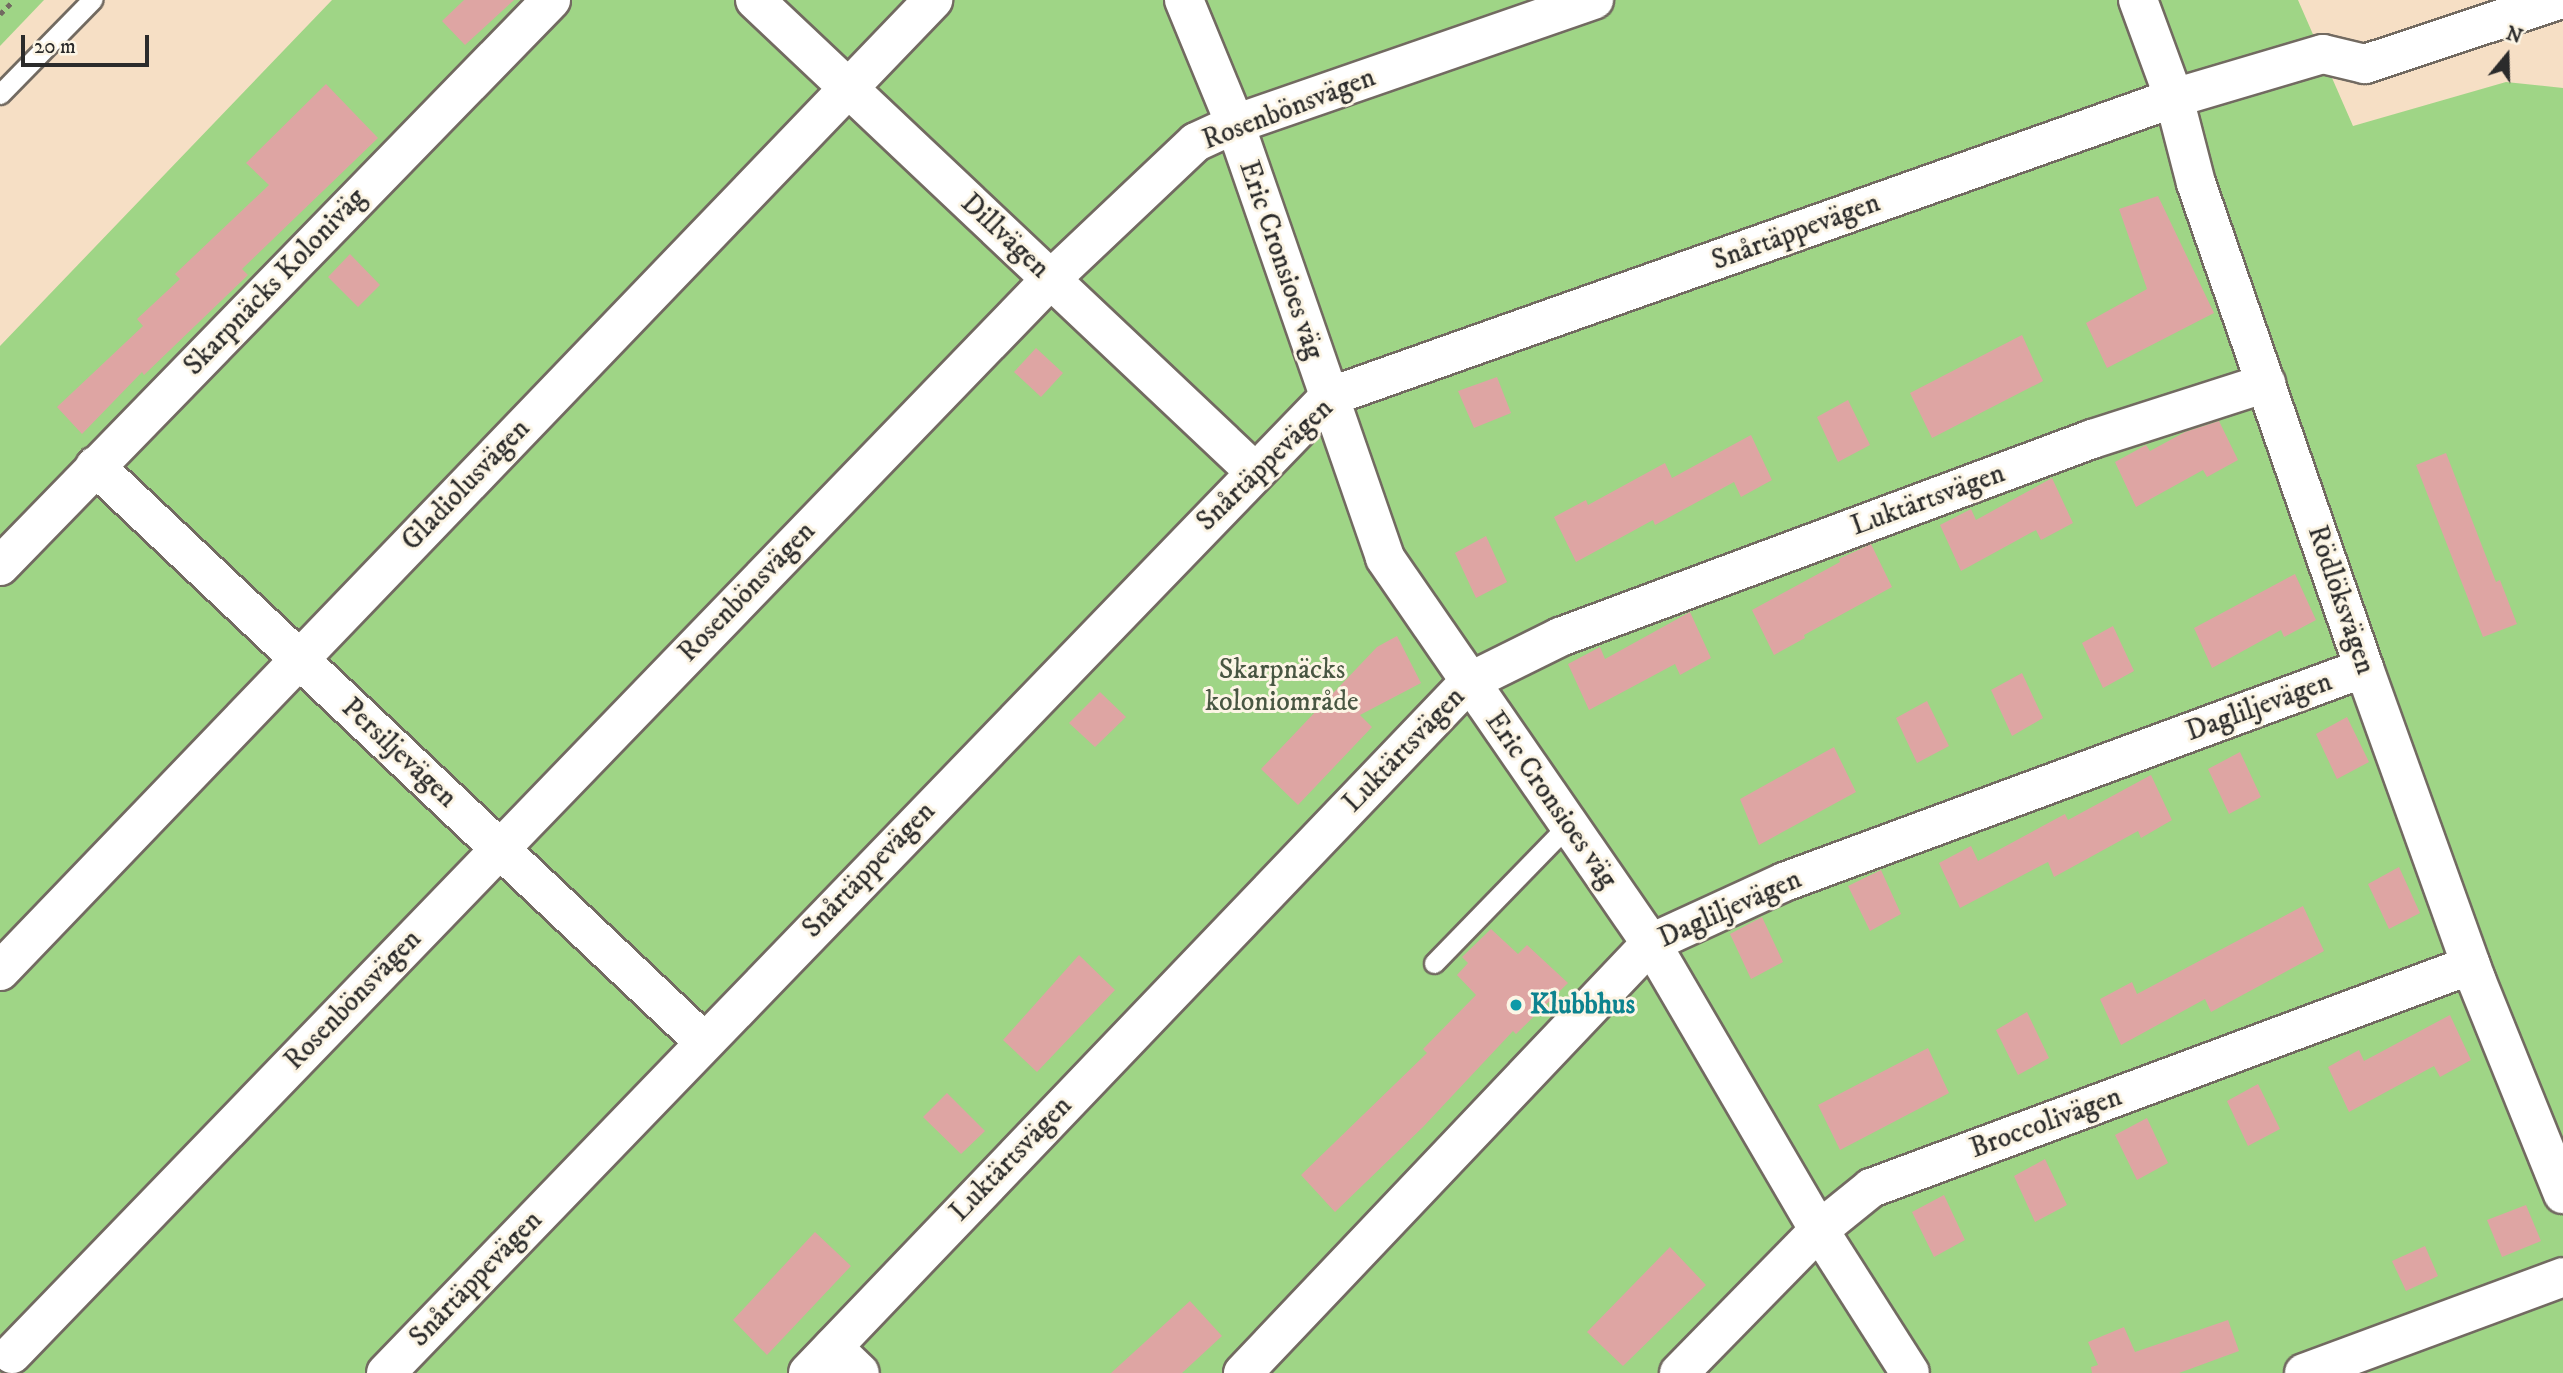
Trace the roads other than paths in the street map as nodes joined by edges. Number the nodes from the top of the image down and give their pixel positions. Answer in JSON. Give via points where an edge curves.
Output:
{"nodes":[{"id":1,"x":92,"y":0,"type":"edge"},
{"id":2,"x":551,"y":0,"type":"edge"},
{"id":3,"x":755,"y":0,"type":"edge"},
{"id":4,"x":933,"y":0,"type":"edge"},
{"id":5,"x":1184,"y":0,"type":"edge"},
{"id":6,"x":1594,"y":0,"type":"edge"},
{"id":7,"x":2138,"y":0,"type":"edge"},
{"id":8,"x":2557,"y":0,"type":"edge"},
{"id":9,"x":2488,"y":11,"type":"edge"},
{"id":10,"x":849,"y":89,"type":"junction"},
{"id":11,"x":0,"y":94,"type":"edge"},
{"id":12,"x":2174,"y":98,"type":"junction"},
{"id":13,"x":1235,"y":124,"type":"junction"},
{"id":14,"x":1051,"y":279,"type":"junction"},
{"id":15,"x":2266,"y":383,"type":"junction"},
{"id":16,"x":1329,"y":397,"type":"junction"},
{"id":17,"x":96,"y":466,"type":"junction"},
{"id":18,"x":1255,"y":472,"type":"junction"},
{"id":19,"x":0,"y":566,"type":"edge"},
{"id":20,"x":298,"y":658,"type":"junction"},
{"id":21,"x":2364,"y":668,"type":"junction"},
{"id":22,"x":1469,"y":682,"type":"junction"},
{"id":23,"x":1569,"y":824,"type":"junction"},
{"id":24,"x":499,"y":847,"type":"junction"},
{"id":25,"x":1651,"y":943,"type":"junction"},
{"id":26,"x":1434,"y":963,"type":"dead end"},
{"id":27,"x":2471,"y":965,"type":"junction"},
{"id":28,"x":0,"y":971,"type":"edge"},
{"id":29,"x":704,"y":1041,"type":"junction"},
{"id":30,"x":2563,"y":1194,"type":"edge"},
{"id":31,"x":1819,"y":1230,"type":"junction"},
{"id":32,"x":2563,"y":1277,"type":"edge"},
{"id":33,"x":14,"y":1357,"type":"edge"},
{"id":34,"x":820,"y":1360,"type":"edge"},
{"id":35,"x":386,"y":1373,"type":"edge"},
{"id":36,"x":860,"y":1373,"type":"edge"},
{"id":37,"x":1243,"y":1373,"type":"edge"},
{"id":38,"x":1679,"y":1373,"type":"edge"},
{"id":39,"x":1910,"y":1373,"type":"edge"},
{"id":40,"x":2304,"y":1373,"type":"edge"}],
"edges":[{"from":1,"to":11,"type":"lane"},
{"from":2,"to":17,"type":"street","name":"Skarpnäcks Koloniväg"},
{"from":3,"to":10,"type":"street","name":"Dillvägen"},
{"from":4,"to":10,"type":"street","name":"Gladiolusvägen"},
{"from":5,"to":13,"type":"street","name":"Eric Cronsioes väg"},
{"from":6,"to":13,"type":"street","name":"Rosenbönsvägen"},
{"from":7,"to":12,"type":"street","name":"Rödlöksvägen"},
{"from":8,"to":9,"type":"street","name":"Snårtäppevägen"},
{"from":9,"to":12,"type":"street","name":"Snårtäppevägen","via":[[2365,64],[2323,54]]},
{"from":10,"to":14,"type":"street","name":"Dillvägen"},
{"from":10,"to":20,"type":"street","name":"Gladiolusvägen"},
{"from":12,"to":15,"type":"street","name":"Rödlöksvägen","via":[[2196,183]]},
{"from":12,"to":16,"type":"street","name":"Snårtäppevägen"},
{"from":13,"to":14,"type":"street","name":"Rosenbönsvägen","via":[[1196,142]]},
{"from":13,"to":16,"type":"street","name":"Eric Cronsioes väg"},
{"from":14,"to":18,"type":"street","name":"Dillvägen"},
{"from":14,"to":24,"type":"street","name":"Rosenbönsvägen"},
{"from":15,"to":21,"type":"street","name":"Rödlöksvägen"},
{"from":15,"to":22,"type":"street","name":"Luktärtsvägen","via":[[2092,439],[1560,637]]},
{"from":16,"to":18,"type":"street","name":"Snårtäppevägen"},
{"from":16,"to":22,"type":"street","name":"Eric Cronsioes väg","via":[[1385,558]]},
{"from":17,"to":19,"type":"street","name":"Skarpnäcks Koloniväg"},
{"from":17,"to":20,"type":"street","name":"Persiljevägen"},
{"from":18,"to":29,"type":"street","name":"Snårtäppevägen"},
{"from":20,"to":24,"type":"street","name":"Persiljevägen"},
{"from":20,"to":28,"type":"street","name":"Gladiolusvägen"},
{"from":21,"to":25,"type":"street","name":"Dagliljevägen","via":[[1784,883]]},
{"from":21,"to":27,"type":"street","name":"Rödlöksvägen"},
{"from":22,"to":23,"type":"street","name":"Eric Cronsioes väg"},
{"from":22,"to":34,"type":"street","name":"Luktärtsvägen"},
{"from":23,"to":25,"type":"street","name":"Eric Cronsioes väg"},
{"from":23,"to":26,"type":"lane"},
{"from":24,"to":29,"type":"street","name":"Persiljevägen"},
{"from":24,"to":33,"type":"street","name":"Rosenbönsvägen"},
{"from":25,"to":31,"type":"street","name":"Eric Cronsioes väg"},
{"from":25,"to":37,"type":"street","name":"Dagliljevägen"},
{"from":27,"to":30,"type":"street","name":"Rödlöksvägen"},
{"from":27,"to":31,"type":"street","name":"Broccolivägen","via":[[1871,1188]]},
{"from":29,"to":35,"type":"street","name":"Snårtäppevägen"},
{"from":31,"to":38,"type":"street","name":"Broccolivägen"},
{"from":31,"to":39,"type":"street","name":"Eric Cronsioes väg"},
{"from":32,"to":40,"type":"street"},
{"from":34,"to":36,"type":"street"}]}
